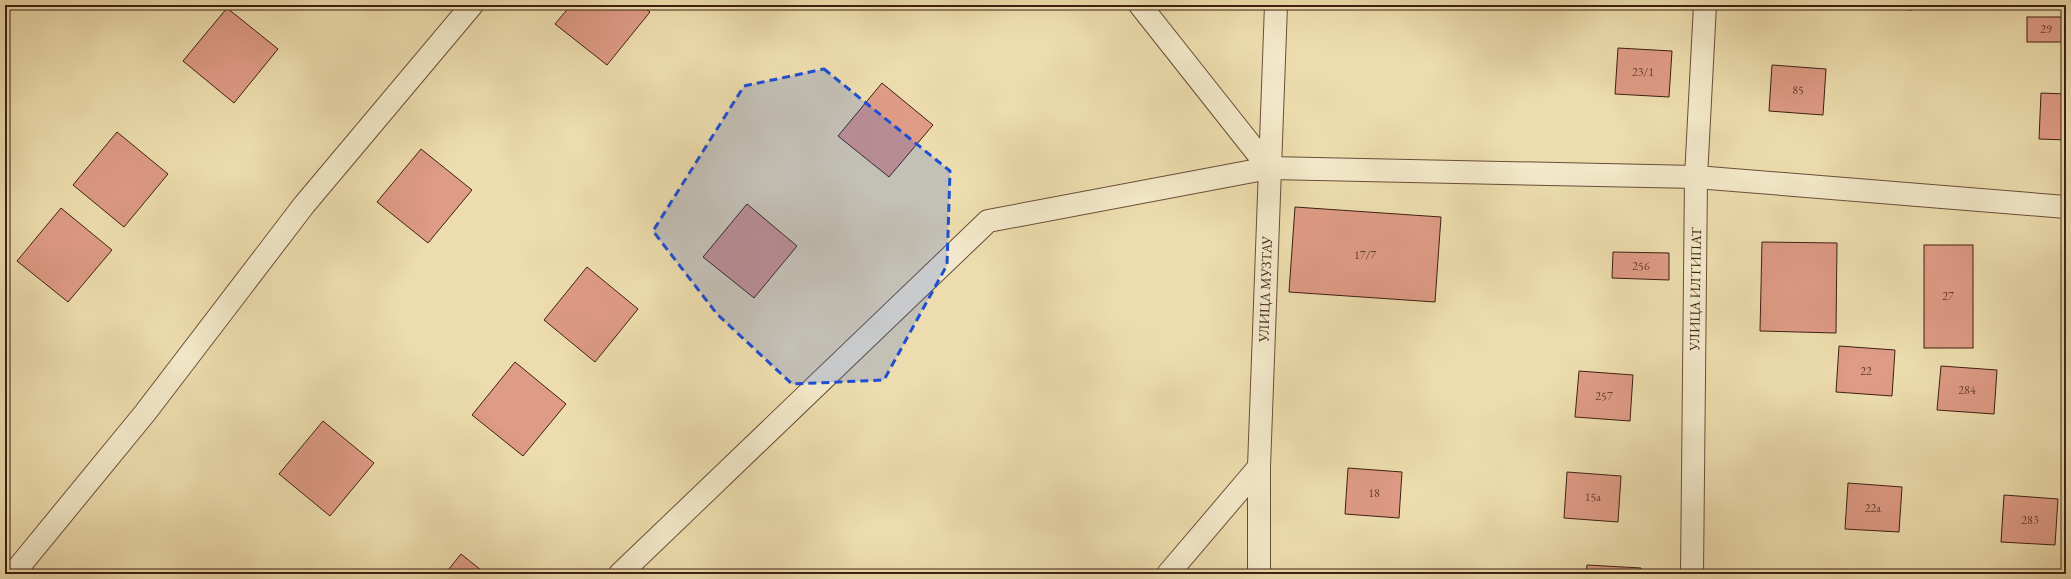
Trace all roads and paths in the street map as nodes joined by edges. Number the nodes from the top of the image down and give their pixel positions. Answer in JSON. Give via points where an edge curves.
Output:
{"nodes":[{"id":1,"x":472,"y":5,"type":"edge"},
{"id":2,"x":1140,"y":5,"type":"edge"},
{"id":3,"x":1276,"y":5,"type":"edge"},
{"id":4,"x":1705,"y":5,"type":"edge"},
{"id":5,"x":1269,"y":168,"type":"junction"},
{"id":6,"x":1696,"y":177,"type":"junction"},
{"id":7,"x":2066,"y":207,"type":"edge"},
{"id":8,"x":1259,"y":467,"type":"junction"},
{"id":9,"x":13,"y":574,"type":"edge"},
{"id":10,"x":620,"y":574,"type":"edge"},
{"id":11,"x":1168,"y":574,"type":"edge"},
{"id":12,"x":1259,"y":574,"type":"edge"},
{"id":13,"x":1692,"y":574,"type":"edge"}],
"edges":[{"from":1,"to":9,"type":"street","via":[[304,205],[145,413]]},
{"from":2,"to":5,"type":"street"},
{"from":3,"to":5,"type":"street","name":"УЛИЦА МУЗТАУ"},
{"from":4,"to":6,"type":"street","name":"УЛИЦА ИЛТИПАТ"},
{"from":5,"to":6,"type":"street"},
{"from":5,"to":8,"type":"street","name":"УЛИЦА МУЗТАУ"},
{"from":5,"to":10,"type":"street","via":[[988,221]]},
{"from":6,"to":7,"type":"street"},
{"from":6,"to":13,"type":"street","name":"УЛИЦА ИЛТИПАТ"},
{"from":8,"to":11,"type":"street"},
{"from":8,"to":12,"type":"street","name":"УЛИЦА МУЗТАУ"}]}
